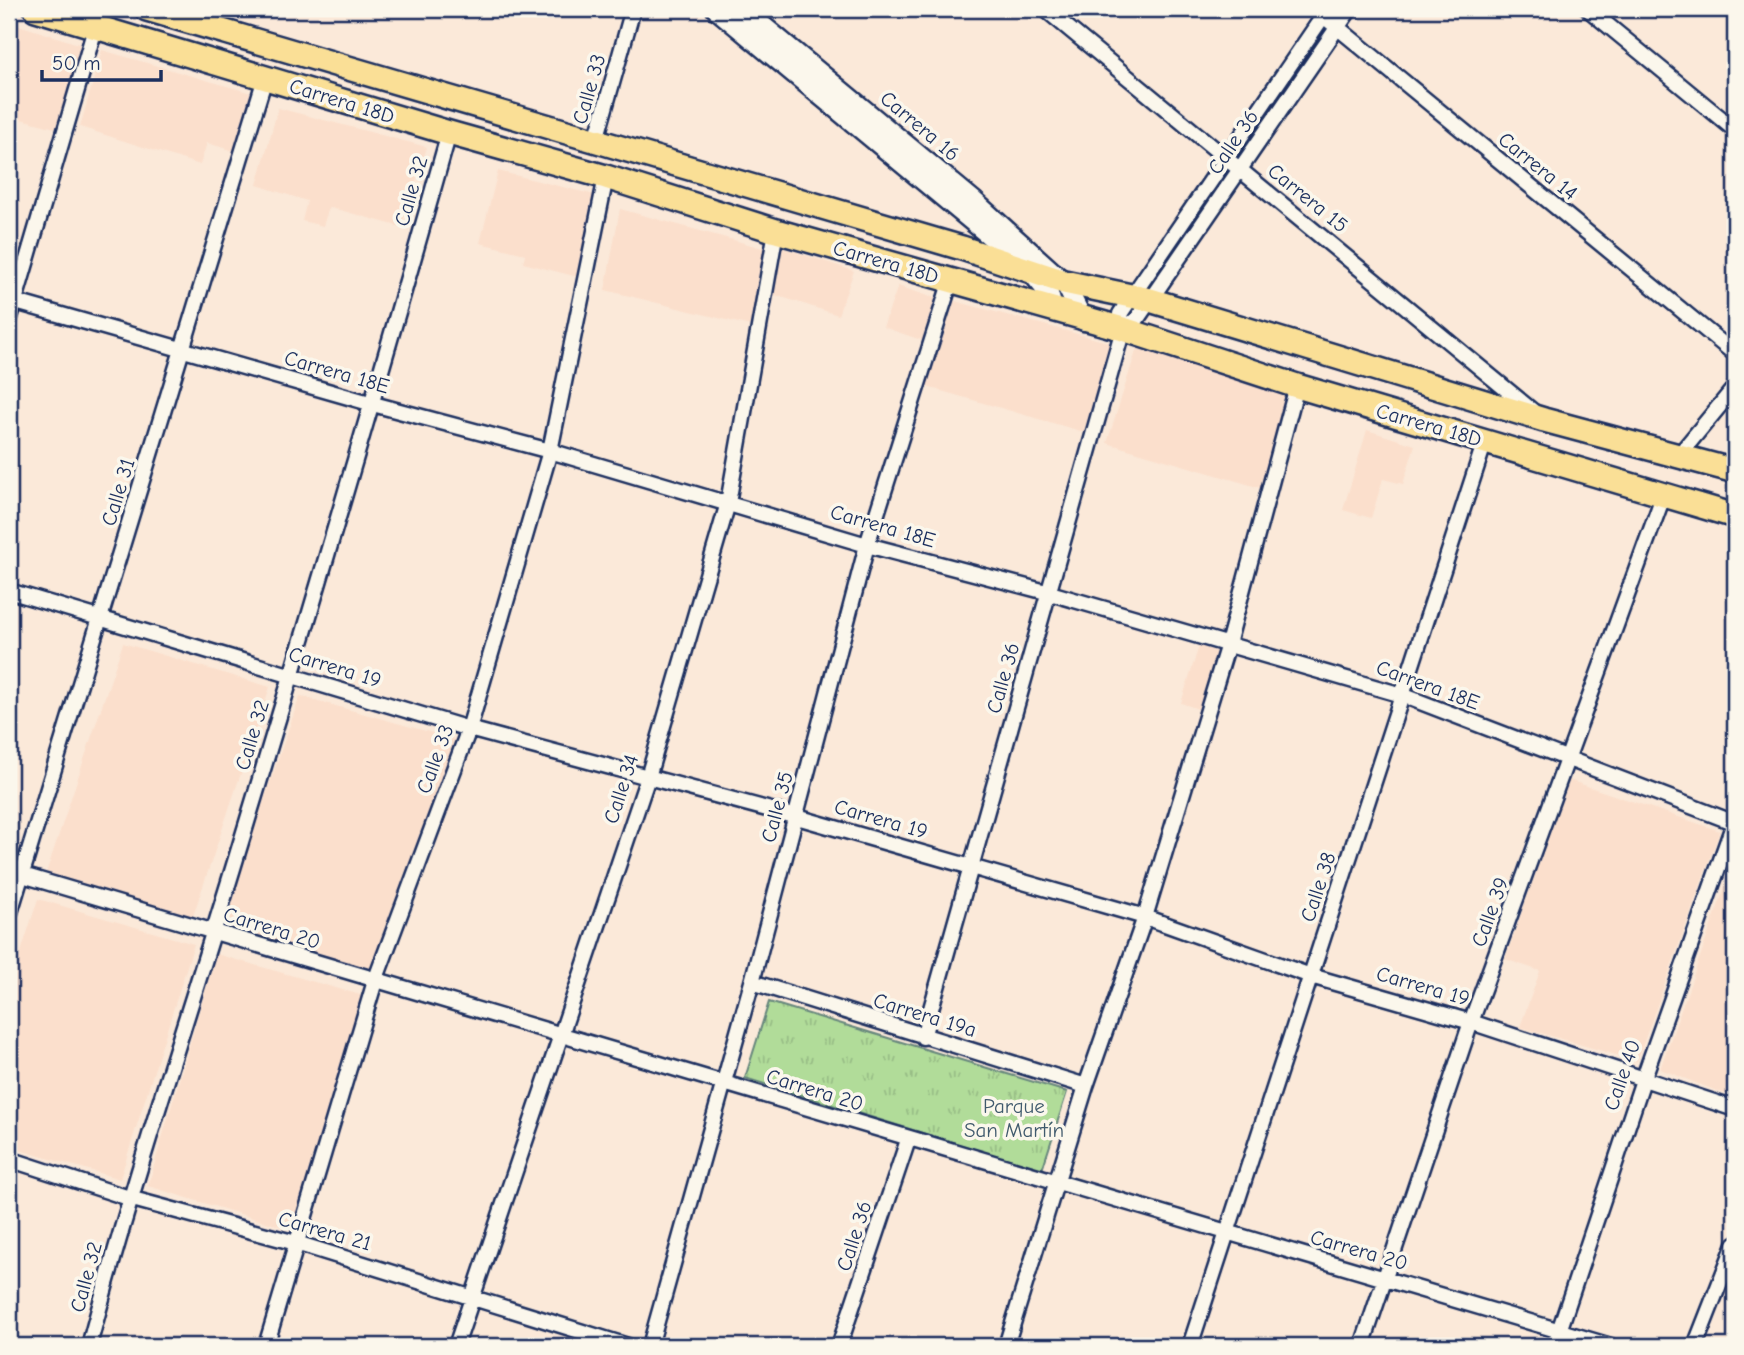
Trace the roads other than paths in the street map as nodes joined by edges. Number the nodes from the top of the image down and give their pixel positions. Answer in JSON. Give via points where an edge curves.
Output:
{"nodes":[{"id":1,"x":36,"y":9,"type":"edge"},
{"id":2,"x":147,"y":9,"type":"edge"},
{"id":3,"x":633,"y":9,"type":"edge"},
{"id":4,"x":716,"y":9,"type":"edge"},
{"id":5,"x":743,"y":9,"type":"edge"},
{"id":6,"x":1045,"y":9,"type":"edge"},
{"id":7,"x":1350,"y":9,"type":"edge"},
{"id":8,"x":1588,"y":9,"type":"edge"},
{"id":9,"x":1322,"y":11,"type":"edge"},
{"id":10,"x":96,"y":25,"type":"junction"},
{"id":11,"x":1337,"y":28,"type":"junction"},
{"id":12,"x":264,"y":78,"type":"junction"},
{"id":13,"x":1735,"y":130,"type":"edge"},
{"id":14,"x":449,"y":133,"type":"junction"},
{"id":15,"x":596,"y":140,"type":"junction"},
{"id":16,"x":1226,"y":159,"type":"junction"},
{"id":17,"x":1240,"y":170,"type":"junction"},
{"id":18,"x":606,"y":177,"type":"junction"},
{"id":19,"x":776,"y":231,"type":"junction"},
{"id":20,"x":1027,"y":267,"type":"junction"},
{"id":21,"x":951,"y":280,"type":"junction"},
{"id":22,"x":1064,"y":282,"type":"junction"},
{"id":23,"x":1141,"y":299,"type":"junction"},
{"id":24,"x":12,"y":301,"type":"edge"},
{"id":25,"x":1054,"y":311,"type":"junction"},
{"id":26,"x":9,"y":321,"type":"edge"},
{"id":27,"x":1084,"y":321,"type":"junction"},
{"id":28,"x":1123,"y":329,"type":"junction"},
{"id":29,"x":183,"y":349,"type":"junction"},
{"id":30,"x":1735,"y":355,"type":"edge"},
{"id":31,"x":1297,"y":386,"type":"junction"},
{"id":32,"x":1735,"y":387,"type":"edge"},
{"id":33,"x":373,"y":404,"type":"junction"},
{"id":34,"x":1544,"y":420,"type":"junction"},
{"id":35,"x":1485,"y":441,"type":"junction"},
{"id":36,"x":550,"y":451,"type":"junction"},
{"id":37,"x":1679,"y":455,"type":"junction"},
{"id":38,"x":1735,"y":471,"type":"edge"},
{"id":39,"x":1664,"y":494,"type":"junction"},
{"id":40,"x":728,"y":503,"type":"junction"},
{"id":41,"x":1735,"y":516,"type":"edge"},
{"id":42,"x":867,"y":545,"type":"junction"},
{"id":43,"x":9,"y":591,"type":"edge"},
{"id":44,"x":1049,"y":593,"type":"junction"},
{"id":45,"x":102,"y":619,"type":"junction"},
{"id":46,"x":1228,"y":644,"type":"junction"},
{"id":47,"x":292,"y":676,"type":"junction"},
{"id":48,"x":1402,"y":695,"type":"junction"},
{"id":49,"x":469,"y":729,"type":"junction"},
{"id":50,"x":1569,"y":761,"type":"junction"},
{"id":51,"x":648,"y":777,"type":"junction"},
{"id":52,"x":797,"y":817,"type":"junction"},
{"id":53,"x":1735,"y":822,"type":"edge"},
{"id":54,"x":971,"y":867,"type":"junction"},
{"id":55,"x":15,"y":873,"type":"edge"},
{"id":56,"x":9,"y":916,"type":"edge"},
{"id":57,"x":1145,"y":917,"type":"junction"},
{"id":58,"x":214,"y":933,"type":"junction"},
{"id":59,"x":1311,"y":976,"type":"junction"},
{"id":60,"x":376,"y":981,"type":"junction"},
{"id":61,"x":752,"y":982,"type":"junction"},
{"id":62,"x":1471,"y":1022,"type":"junction"},
{"id":63,"x":561,"y":1036,"type":"junction"},
{"id":64,"x":923,"y":1037,"type":"junction"},
{"id":65,"x":1643,"y":1080,"type":"junction"},
{"id":66,"x":723,"y":1084,"type":"junction"},
{"id":67,"x":1086,"y":1086,"type":"junction"},
{"id":68,"x":1735,"y":1109,"type":"edge"},
{"id":69,"x":908,"y":1140,"type":"junction"},
{"id":70,"x":9,"y":1159,"type":"edge"},
{"id":71,"x":1055,"y":1183,"type":"junction"},
{"id":72,"x":128,"y":1198,"type":"junction"},
{"id":73,"x":1226,"y":1235,"type":"junction"},
{"id":74,"x":296,"y":1243,"type":"junction"},
{"id":75,"x":1735,"y":1244,"type":"edge"},
{"id":76,"x":1383,"y":1279,"type":"junction"},
{"id":77,"x":472,"y":1297,"type":"junction"},
{"id":78,"x":1559,"y":1330,"type":"junction"},
{"id":79,"x":89,"y":1346,"type":"edge"},
{"id":80,"x":266,"y":1346,"type":"edge"},
{"id":81,"x":456,"y":1346,"type":"edge"},
{"id":82,"x":628,"y":1346,"type":"edge"},
{"id":83,"x":650,"y":1346,"type":"edge"},
{"id":84,"x":839,"y":1346,"type":"edge"},
{"id":85,"x":1006,"y":1346,"type":"edge"},
{"id":86,"x":1190,"y":1346,"type":"edge"},
{"id":87,"x":1362,"y":1346,"type":"edge"},
{"id":88,"x":1553,"y":1346,"type":"edge"},
{"id":89,"x":1611,"y":1346,"type":"edge"},
{"id":90,"x":1695,"y":1346,"type":"edge"}],
"edges":[{"from":1,"to":10,"type":"main road","name":"Carrera 18D"},
{"from":2,"to":15,"type":"main road","name":"Carrera 18D"},
{"from":3,"to":15,"type":"street","name":"Calle 33"},
{"from":4,"to":20,"type":"street","name":"Carrera 16"},
{"from":5,"to":22,"type":"street","name":"Carrera 16","via":[[974,200]]},
{"from":6,"to":16,"type":"street","name":"Carrera 15"},
{"from":7,"to":11,"type":"street","name":"Calle 36"},
{"from":8,"to":13,"type":"street"},
{"from":9,"to":11,"type":"street","name":"Carrera 14"},
{"from":9,"to":16,"type":"street","name":"Calle 36"},
{"from":10,"to":12,"type":"main road","name":"Carrera 18D"},
{"from":10,"to":24,"type":"street"},
{"from":11,"to":17,"type":"street","name":"Calle 36"},
{"from":11,"to":30,"type":"street","name":"Carrera 14"},
{"from":12,"to":14,"type":"main road","name":"Carrera 18D"},
{"from":12,"to":29,"type":"street","name":"Calle 31"},
{"from":14,"to":18,"type":"main road","name":"Carrera 18D"},
{"from":14,"to":33,"type":"street","name":"Calle 32"},
{"from":15,"to":20,"type":"main road","name":"Carrera 18D"},
{"from":16,"to":17,"type":"street","name":"Carrera 15"},
{"from":16,"to":23,"type":"street","name":"Calle 36"},
{"from":17,"to":23,"type":"street","name":"Calle 36"},
{"from":17,"to":34,"type":"street","name":"Carrera 15"},
{"from":18,"to":19,"type":"main road","name":"Carrera 18D"},
{"from":18,"to":36,"type":"street","name":"Calle 33"},
{"from":19,"to":21,"type":"main road","name":"Carrera 18D"},
{"from":19,"to":40,"type":"street","name":"Calle 34"},
{"from":20,"to":22,"type":"main road","name":"Carrera 18D"},
{"from":20,"to":25,"type":"street","name":"Carrera 16","via":[[1049,294]]},
{"from":21,"to":25,"type":"main road","name":"Carrera 18D"},
{"from":21,"to":42,"type":"street","name":"Calle 35"},
{"from":22,"to":23,"type":"main road","name":"Carrera 18D"},
{"from":22,"to":27,"type":"street"},
{"from":23,"to":28,"type":"street","name":"Calle 36","via":[[1138,319]]},
{"from":23,"to":34,"type":"main road","name":"Carrera 18D"},
{"from":24,"to":26,"type":"street"},
{"from":24,"to":29,"type":"street","name":"Carrera 18E"},
{"from":25,"to":27,"type":"main road","name":"Carrera 18D"},
{"from":27,"to":28,"type":"main road","name":"Carrera 18D"},
{"from":28,"to":31,"type":"main road","name":"Carrera 18D"},
{"from":28,"to":44,"type":"street","name":"Calle 36"},
{"from":29,"to":33,"type":"street","name":"Carrera 18E"},
{"from":29,"to":45,"type":"street","name":"Calle 31"},
{"from":31,"to":35,"type":"main road","name":"Carrera 18D"},
{"from":31,"to":46,"type":"street"},
{"from":32,"to":37,"type":"street"},
{"from":33,"to":36,"type":"street","name":"Carrera 18E"},
{"from":33,"to":47,"type":"street","name":"Calle 32"},
{"from":34,"to":37,"type":"main road","name":"Carrera 18D"},
{"from":35,"to":39,"type":"main road","name":"Carrera 18D"},
{"from":35,"to":48,"type":"street","name":"Calle 38"},
{"from":36,"to":40,"type":"street","name":"Carrera 18E"},
{"from":36,"to":49,"type":"street","name":"Calle 33"},
{"from":37,"to":38,"type":"main road","name":"Carrera 18D"},
{"from":39,"to":41,"type":"main road","name":"Carrera 18D"},
{"from":39,"to":50,"type":"street","name":"Calle 39"},
{"from":40,"to":42,"type":"street","name":"Carrera 18E"},
{"from":40,"to":51,"type":"street","name":"Calle 34"},
{"from":42,"to":44,"type":"street","name":"Carrera 18E"},
{"from":42,"to":52,"type":"street","name":"Calle 35"},
{"from":43,"to":45,"type":"street","name":"Carrera 19"},
{"from":44,"to":46,"type":"street","name":"Carrera 18E"},
{"from":44,"to":54,"type":"street","name":"Calle 36"},
{"from":45,"to":47,"type":"street","name":"Carrera 19"},
{"from":45,"to":55,"type":"street","name":"Calle 31"},
{"from":46,"to":48,"type":"street","name":"Carrera 18E"},
{"from":46,"to":57,"type":"street"},
{"from":47,"to":49,"type":"street","name":"Carrera 19"},
{"from":47,"to":58,"type":"street","name":"Calle 32"},
{"from":48,"to":50,"type":"street","name":"Carrera 18E"},
{"from":48,"to":59,"type":"street","name":"Calle 38"},
{"from":49,"to":51,"type":"street","name":"Carrera 19"},
{"from":49,"to":60,"type":"street","name":"Calle 33"},
{"from":50,"to":53,"type":"street","name":"Carrera 18E"},
{"from":50,"to":62,"type":"street","name":"Calle 39"},
{"from":51,"to":52,"type":"street","name":"Carrera 19"},
{"from":51,"to":63,"type":"street","name":"Calle 34"},
{"from":52,"to":54,"type":"street","name":"Carrera 19"},
{"from":52,"to":61,"type":"street","name":"Calle 35"},
{"from":53,"to":65,"type":"street","name":"Calle 40"},
{"from":54,"to":57,"type":"street","name":"Carrera 19"},
{"from":54,"to":64,"type":"street","name":"Calle 36"},
{"from":55,"to":56,"type":"street","name":"Calle 31"},
{"from":55,"to":58,"type":"street","name":"Carrera 20"},
{"from":57,"to":59,"type":"street","name":"Carrera 19"},
{"from":57,"to":67,"type":"street"},
{"from":58,"to":60,"type":"street","name":"Carrera 20"},
{"from":58,"to":72,"type":"street","name":"Calle 32"},
{"from":59,"to":62,"type":"street","name":"Carrera 19"},
{"from":59,"to":73,"type":"street","name":"Calle 38"},
{"from":60,"to":63,"type":"street","name":"Carrera 20"},
{"from":60,"to":74,"type":"street","name":"Calle 33"},
{"from":61,"to":64,"type":"street","name":"Carrera 19a"},
{"from":61,"to":66,"type":"street","name":"Calle 35"},
{"from":62,"to":65,"type":"street","name":"Carrera 19"},
{"from":62,"to":76,"type":"street","name":"Calle 39"},
{"from":63,"to":66,"type":"street","name":"Carrera 20"},
{"from":63,"to":77,"type":"street","name":"Calle 34"},
{"from":64,"to":67,"type":"street","name":"Carrera 19a"},
{"from":65,"to":68,"type":"street","name":"Carrera 19"},
{"from":65,"to":78,"type":"street","name":"Calle 40"},
{"from":66,"to":69,"type":"street","name":"Carrera 20"},
{"from":66,"to":83,"type":"street","name":"Calle 35"},
{"from":67,"to":71,"type":"street"},
{"from":69,"to":71,"type":"street","name":"Carrera 20"},
{"from":69,"to":84,"type":"street","name":"Calle 36"},
{"from":70,"to":72,"type":"street","name":"Carrera 21"},
{"from":71,"to":73,"type":"street","name":"Carrera 20"},
{"from":71,"to":85,"type":"street"},
{"from":72,"to":74,"type":"street","name":"Carrera 21"},
{"from":72,"to":79,"type":"street","name":"Calle 32"},
{"from":73,"to":76,"type":"street","name":"Carrera 20"},
{"from":73,"to":86,"type":"street","name":"Calle 38"},
{"from":74,"to":77,"type":"street","name":"Carrera 21"},
{"from":74,"to":80,"type":"street","name":"Calle 33"},
{"from":75,"to":90,"type":"street"},
{"from":76,"to":78,"type":"street","name":"Carrera 20"},
{"from":76,"to":87,"type":"street","name":"Calle 39"},
{"from":77,"to":81,"type":"street","name":"Calle 34"},
{"from":77,"to":82,"type":"street","name":"Carrera 21"},
{"from":78,"to":88,"type":"street","name":"Calle 40"},
{"from":78,"to":89,"type":"street","name":"Carrera 20"}]}
